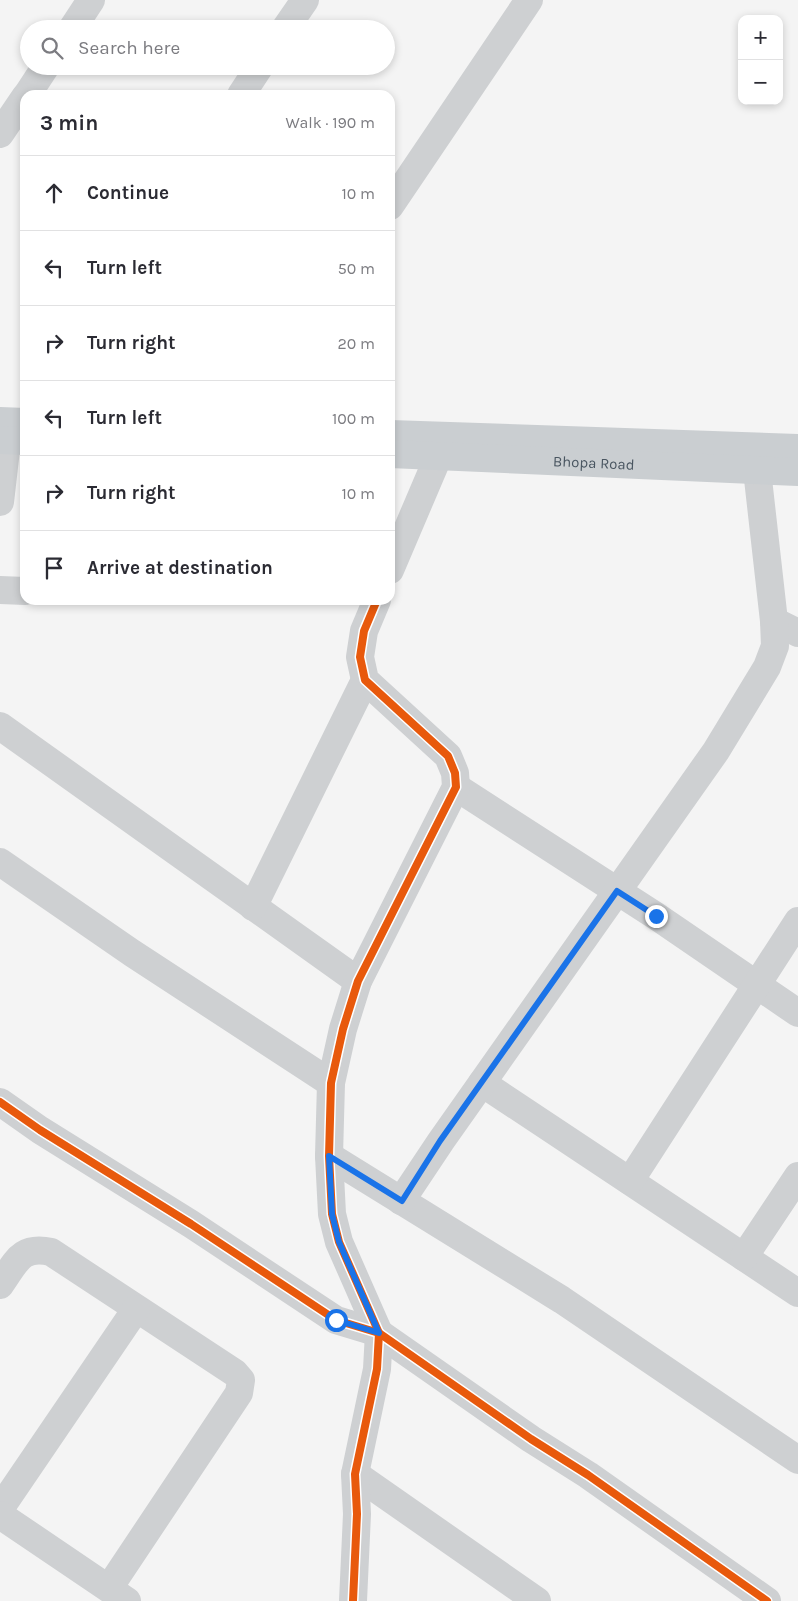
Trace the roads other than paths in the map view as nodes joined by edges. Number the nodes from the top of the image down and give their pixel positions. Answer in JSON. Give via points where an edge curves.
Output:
{"nodes":[{"id":1,"x":91,"y":0,"type":"edge"},
{"id":2,"x":305,"y":0,"type":"edge"},
{"id":3,"x":529,"y":0,"type":"edge"},
{"id":4,"x":78,"y":20,"type":"edge"},
{"id":5,"x":291,"y":20,"type":"edge"},
{"id":6,"x":40,"y":75,"type":"edge"},
{"id":7,"x":254,"y":75,"type":"edge"},
{"id":8,"x":30,"y":90,"type":"edge"},
{"id":9,"x":244,"y":90,"type":"edge"},
{"id":10,"x":20,"y":107,"type":"edge"},
{"id":11,"x":8,"y":130,"type":"edge"},
{"id":12,"x":395,"y":199,"type":"edge"},
{"id":13,"x":11,"y":433,"type":"edge"},
{"id":14,"x":395,"y":435,"type":"edge"},
{"id":15,"x":440,"y":446,"type":"junction"},
{"id":16,"x":798,"y":448,"type":"edge"},
{"id":17,"x":395,"y":453,"type":"edge"},
{"id":18,"x":757,"y":470,"type":"junction"},
{"id":19,"x":798,"y":472,"type":"edge"},
{"id":20,"x":0,"y":502,"type":"edge"},
{"id":21,"x":395,"y":558,"type":"edge"},
{"id":22,"x":0,"y":590,"type":"edge"},
{"id":23,"x":20,"y":591,"type":"edge"},
{"id":24,"x":375,"y":605,"type":"edge"},
{"id":25,"x":774,"y":621,"type":"junction"},
{"id":26,"x":798,"y":633,"type":"edge"},
{"id":27,"x":365,"y":680,"type":"junction"},
{"id":28,"x":0,"y":726,"type":"edge"},
{"id":29,"x":456,"y":788,"type":"junction"},
{"id":30,"x":0,"y":862,"type":"edge"},
{"id":31,"x":617,"y":891,"type":"junction"},
{"id":32,"x":253,"y":907,"type":"junction"},
{"id":33,"x":798,"y":921,"type":"edge"},
{"id":34,"x":358,"y":982,"type":"junction"},
{"id":35,"x":755,"y":984,"type":"junction"},
{"id":36,"x":798,"y":1013,"type":"edge"},
{"id":37,"x":331,"y":1083,"type":"junction"},
{"id":38,"x":482,"y":1083,"type":"junction"},
{"id":39,"x":0,"y":1102,"type":"edge"},
{"id":40,"x":329,"y":1156,"type":"junction"},
{"id":41,"x":798,"y":1176,"type":"edge"},
{"id":42,"x":630,"y":1181,"type":"junction"},
{"id":43,"x":402,"y":1201,"type":"junction"},
{"id":44,"x":744,"y":1257,"type":"junction"},
{"id":45,"x":0,"y":1286,"type":"edge"},
{"id":46,"x":798,"y":1293,"type":"edge"},
{"id":47,"x":136,"y":1310,"type":"junction"},
{"id":48,"x":379,"y":1333,"type":"junction"},
{"id":49,"x":798,"y":1460,"type":"edge"},
{"id":50,"x":355,"y":1474,"type":"junction"},
{"id":51,"x":0,"y":1509,"type":"edge"},
{"id":52,"x":0,"y":1516,"type":"edge"},
{"id":53,"x":118,"y":1594,"type":"edge"},
{"id":54,"x":353,"y":1601,"type":"edge"},
{"id":55,"x":537,"y":1601,"type":"edge"},
{"id":56,"x":767,"y":1601,"type":"edge"}],
"edges":[{"from":1,"to":4,"type":"street"},
{"from":2,"to":5,"type":"street"},
{"from":3,"to":12,"type":"street"},
{"from":6,"to":8,"type":"street"},
{"from":7,"to":9,"type":"street"},
{"from":10,"to":11,"type":"street"},
{"from":13,"to":20,"type":"street"},
{"from":14,"to":15,"type":"main road","name":"Bhopa Road"},
{"from":15,"to":16,"type":"main road","name":"Bhopa Road"},
{"from":15,"to":17,"type":"main road","name":"Bhopa Road"},
{"from":15,"to":18,"type":"main road","name":"Bhopa Road"},
{"from":15,"to":21,"type":"street"},
{"from":18,"to":19,"type":"main road","name":"Bhopa Road"},
{"from":18,"to":25,"type":"street"},
{"from":22,"to":23,"type":"street"},
{"from":24,"to":27,"type":"street","via":[[364,631],[360,657]]},
{"from":25,"to":26,"type":"street"},
{"from":25,"to":31,"type":"street","via":[[775,646],[768,668],[716,751]]},
{"from":27,"to":29,"type":"street","via":[[448,756],[455,773]]},
{"from":27,"to":32,"type":"street"},
{"from":28,"to":32,"type":"street"},
{"from":29,"to":31,"type":"street"},
{"from":29,"to":34,"type":"street"},
{"from":30,"to":37,"type":"street","via":[[132,954]]},
{"from":31,"to":35,"type":"street"},
{"from":31,"to":38,"type":"street"},
{"from":32,"to":34,"type":"street"},
{"from":33,"to":35,"type":"street"},
{"from":34,"to":37,"type":"street"},
{"from":35,"to":36,"type":"street"},
{"from":35,"to":42,"type":"street"},
{"from":37,"to":40,"type":"street"},
{"from":38,"to":42,"type":"street"},
{"from":38,"to":43,"type":"street"},
{"from":39,"to":48,"type":"street","via":[[336,1320]]},
{"from":40,"to":43,"type":"street"},
{"from":40,"to":48,"type":"street","via":[[332,1214],[339,1242]]},
{"from":41,"to":44,"type":"street"},
{"from":42,"to":44,"type":"street"},
{"from":43,"to":49,"type":"street","via":[[562,1300]]},
{"from":44,"to":46,"type":"street"},
{"from":45,"to":47,"type":"street","via":[[24,1253],[36,1249],[51,1252]]},
{"from":47,"to":51,"type":"street"},
{"from":47,"to":53,"type":"street","via":[[235,1372],[242,1387]]},
{"from":48,"to":50,"type":"street","via":[[377,1369]]},
{"from":48,"to":56,"type":"street"},
{"from":50,"to":54,"type":"street","via":[[357,1514]]},
{"from":50,"to":55,"type":"street"},
{"from":52,"to":53,"type":"street"}]}
